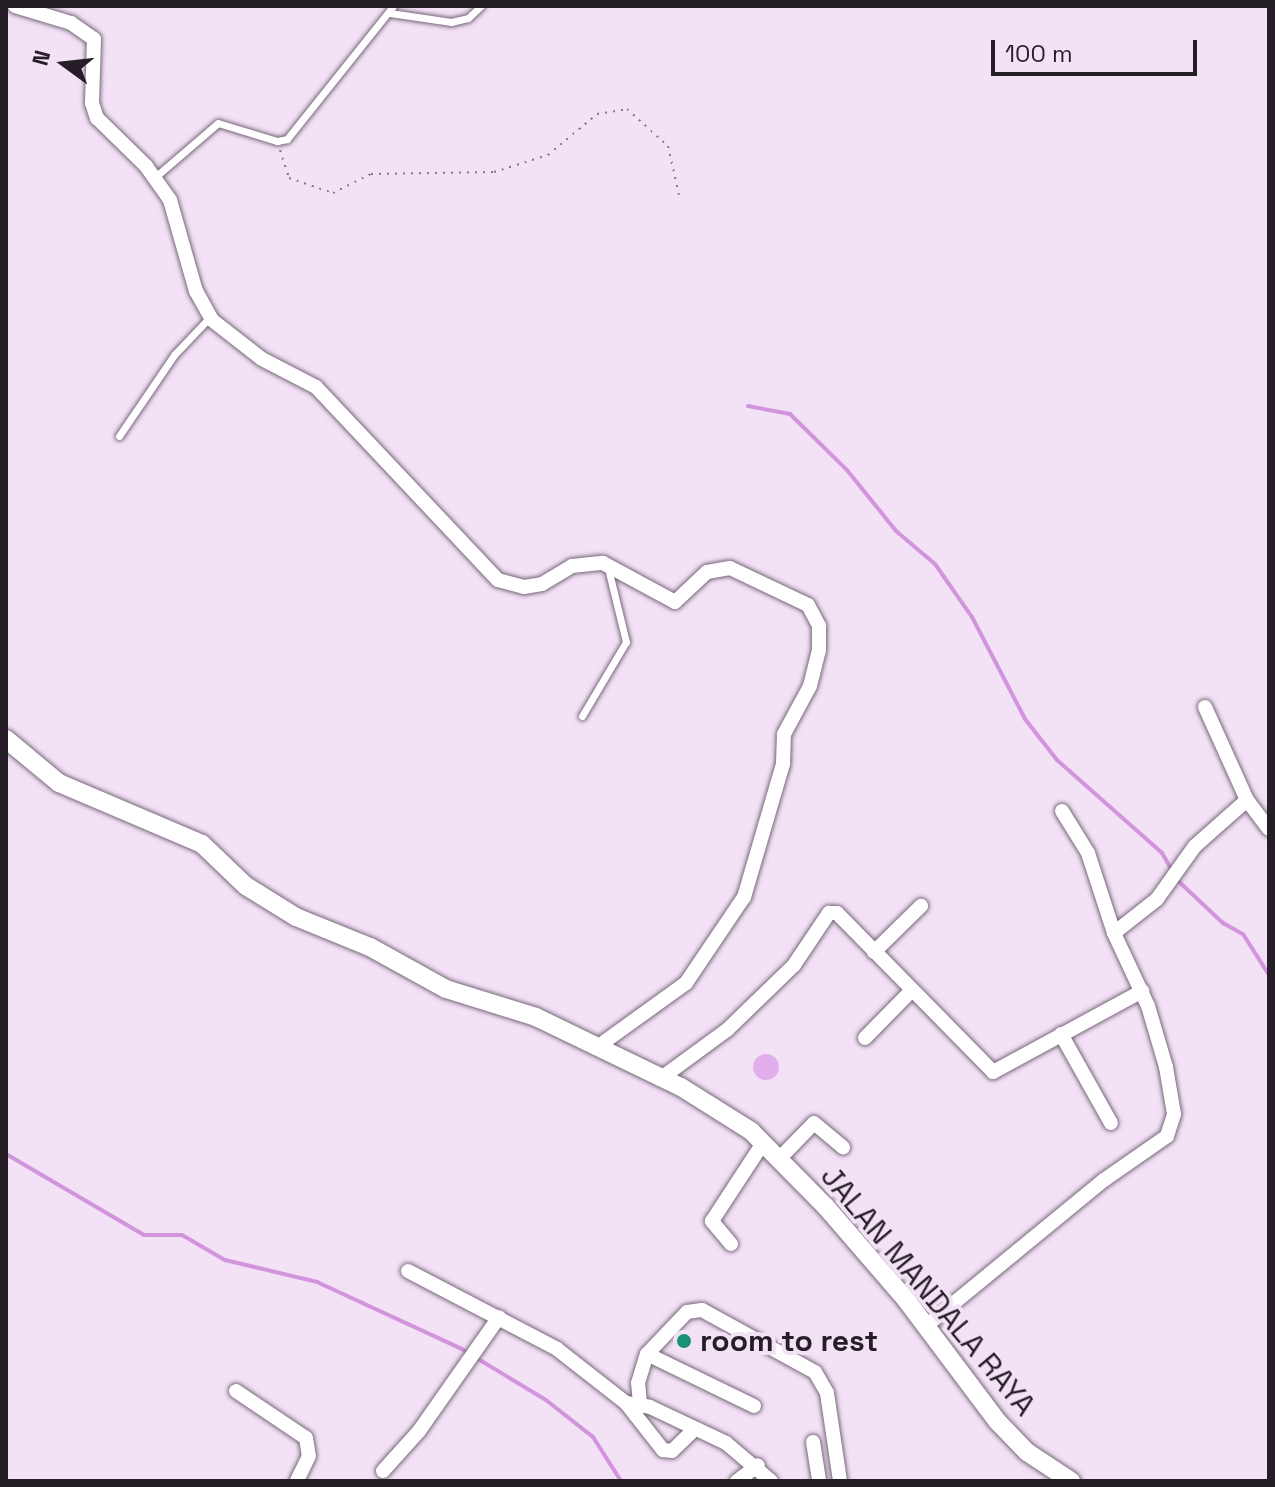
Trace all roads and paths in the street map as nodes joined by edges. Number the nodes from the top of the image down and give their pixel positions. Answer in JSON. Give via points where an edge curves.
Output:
{"nodes":[{"id":1,"x":15,"y":6,"type":"edge"},
{"id":2,"x":481,"y":6,"type":"edge"},
{"id":3,"x":391,"y":9,"type":"edge"},
{"id":4,"x":277,"y":141,"type":"junction"},
{"id":5,"x":154,"y":178,"type":"junction"},
{"id":6,"x":679,"y":195,"type":"dead end"},
{"id":7,"x":210,"y":317,"type":"junction"},
{"id":8,"x":119,"y":436,"type":"dead end"},
{"id":9,"x":614,"y":569,"type":"junction"},
{"id":10,"x":614,"y":593,"type":"junction"},
{"id":11,"x":1205,"y":707,"type":"dead end"},
{"id":12,"x":582,"y":716,"type":"dead end"},
{"id":13,"x":6,"y":739,"type":"edge"},
{"id":14,"x":1247,"y":800,"type":"junction"},
{"id":15,"x":1062,"y":811,"type":"dead end"},
{"id":16,"x":1269,"y":829,"type":"edge"},
{"id":17,"x":921,"y":906,"type":"dead end"},
{"id":18,"x":1114,"y":933,"type":"junction"},
{"id":19,"x":874,"y":952,"type":"junction"},
{"id":20,"x":911,"y":991,"type":"junction"},
{"id":21,"x":1142,"y":991,"type":"junction"},
{"id":22,"x":1061,"y":1034,"type":"junction"},
{"id":23,"x":865,"y":1038,"type":"dead end"},
{"id":24,"x":596,"y":1048,"type":"junction"},
{"id":25,"x":660,"y":1079,"type":"junction"},
{"id":26,"x":1111,"y":1123,"type":"dead end"},
{"id":27,"x":763,"y":1143,"type":"junction"},
{"id":28,"x":843,"y":1147,"type":"dead end"},
{"id":29,"x":779,"y":1159,"type":"junction"},
{"id":30,"x":731,"y":1244,"type":"dead end"},
{"id":31,"x":408,"y":1271,"type":"dead end"},
{"id":32,"x":499,"y":1317,"type":"junction"},
{"id":33,"x":926,"y":1326,"type":"junction"},
{"id":34,"x":647,"y":1354,"type":"junction"},
{"id":35,"x":236,"y":1391,"type":"dead end"},
{"id":36,"x":633,"y":1403,"type":"junction"},
{"id":37,"x":754,"y":1406,"type":"dead end"},
{"id":38,"x":695,"y":1429,"type":"junction"},
{"id":39,"x":813,"y":1442,"type":"dead end"},
{"id":40,"x":758,"y":1465,"type":"junction"},
{"id":41,"x":383,"y":1471,"type":"dead end"},
{"id":42,"x":297,"y":1481,"type":"edge"},
{"id":43,"x":737,"y":1481,"type":"edge"},
{"id":44,"x":771,"y":1481,"type":"edge"},
{"id":45,"x":819,"y":1481,"type":"edge"},
{"id":46,"x":840,"y":1481,"type":"edge"},
{"id":47,"x":1071,"y":1481,"type":"edge"}],
"edges":[{"from":1,"to":5,"type":"street","via":[[90,33],[96,44],[92,82],[97,118]]},
{"from":2,"to":3,"type":"lane","via":[[468,18],[451,22]]},
{"from":3,"to":4,"type":"lane","via":[[287,139]]},
{"from":4,"to":5,"type":"lane","via":[[218,123]]},
{"from":4,"to":6,"type":"path","via":[[289,178],[333,193],[371,174],[494,172],[548,155],[597,114],[627,109],[668,146]]},
{"from":5,"to":7,"type":"street","via":[[177,218],[196,291]]},
{"from":7,"to":8,"type":"lane","via":[[174,355]]},
{"from":7,"to":9,"type":"street","via":[[262,359],[316,387],[498,580],[524,587],[542,584],[572,566]]},
{"from":9,"to":10,"type":"lane"},
{"from":9,"to":10,"type":"lane"},
{"from":9,"to":24,"type":"street","via":[[667,602],[683,600],[717,568],[766,581],[808,605],[819,626],[819,650],[810,686],[784,734],[783,764],[744,897],[686,983]]},
{"from":10,"to":12,"type":"lane","via":[[626,642]]},
{"from":11,"to":14,"type":"street"},
{"from":13,"to":24,"type":"street","name":"JALAN MANDALA RAYA","via":[[59,783],[202,844],[267,902],[394,958],[446,989],[536,1017]]},
{"from":14,"to":16,"type":"street"},
{"from":14,"to":18,"type":"street","via":[[1195,846],[1157,899]]},
{"from":15,"to":18,"type":"street","via":[[1088,853]]},
{"from":17,"to":19,"type":"street"},
{"from":18,"to":21,"type":"street"},
{"from":19,"to":20,"type":"street"},
{"from":19,"to":25,"type":"street","via":[[837,913],[829,913],[794,965],[728,1029]]},
{"from":20,"to":22,"type":"street","via":[[993,1072]]},
{"from":20,"to":23,"type":"street"},
{"from":21,"to":22,"type":"street"},
{"from":21,"to":33,"type":"street","via":[[1172,1092],[1174,1125],[1167,1136],[1104,1180]]},
{"from":22,"to":26,"type":"street"},
{"from":24,"to":25,"type":"street","name":"JALAN MANDALA RAYA"},
{"from":25,"to":27,"type":"street","name":"JALAN MANDALA RAYA","via":[[708,1104]]},
{"from":27,"to":29,"type":"street","name":"JALAN MANDALA RAYA"},
{"from":27,"to":30,"type":"street","via":[[712,1221]]},
{"from":28,"to":29,"type":"street","via":[[814,1123]]},
{"from":29,"to":33,"type":"street","name":"JALAN MANDALA RAYA"},
{"from":31,"to":32,"type":"street"},
{"from":32,"to":36,"type":"street","via":[[557,1349]]},
{"from":32,"to":41,"type":"street","via":[[419,1431]]},
{"from":33,"to":47,"type":"street","name":"JALAN MANDALA RAYA","via":[[1011,1436]]},
{"from":34,"to":36,"type":"street"},
{"from":34,"to":37,"type":"street"},
{"from":34,"to":46,"type":"street","via":[[687,1312],[702,1310],[815,1372],[827,1393]]},
{"from":35,"to":42,"type":"street","via":[[306,1438],[309,1456]]},
{"from":36,"to":38,"type":"street"},
{"from":36,"to":38,"type":"street","via":[[663,1450],[672,1451]]},
{"from":38,"to":40,"type":"street"},
{"from":39,"to":45,"type":"street"},
{"from":40,"to":43,"type":"street"},
{"from":40,"to":44,"type":"street"}]}
